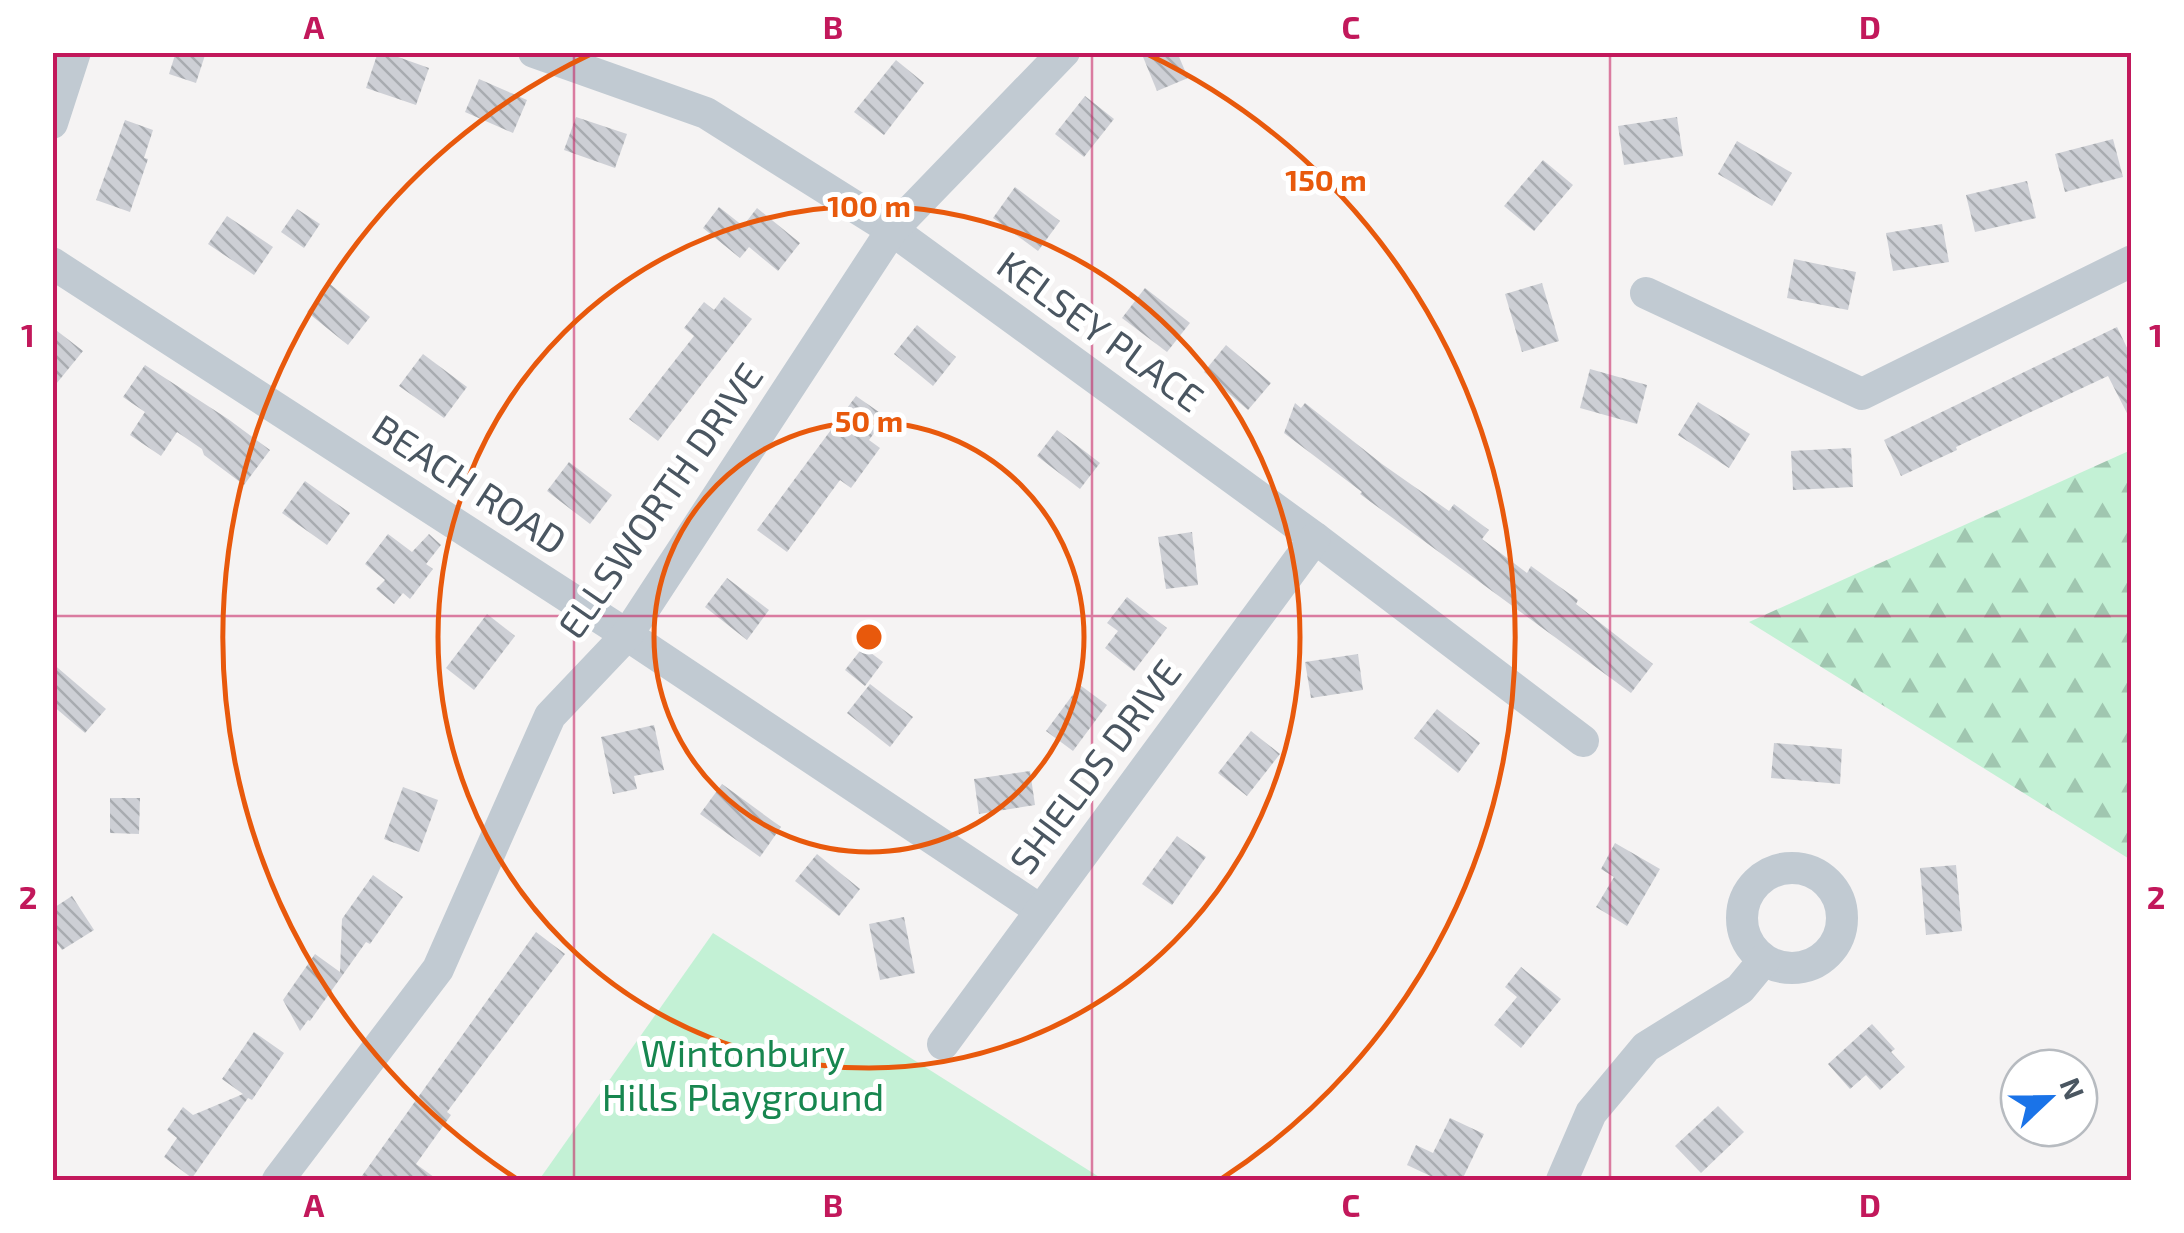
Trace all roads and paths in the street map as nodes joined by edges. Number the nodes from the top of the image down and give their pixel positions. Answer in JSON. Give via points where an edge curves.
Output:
{"nodes":[{"id":1,"x":75,"y":52,"type":"edge"},
{"id":2,"x":534,"y":52,"type":"edge"},
{"id":3,"x":1064,"y":52,"type":"edge"},
{"id":4,"x":52,"y":122,"type":"edge"},
{"id":5,"x":892,"y":230,"type":"junction"},
{"id":6,"x":2132,"y":261,"type":"edge"},
{"id":7,"x":52,"y":263,"type":"edge"},
{"id":8,"x":1646,"y":293,"type":"dead end"},
{"id":9,"x":1316,"y":538,"type":"junction"},
{"id":10,"x":626,"y":635,"type":"junction"},
{"id":11,"x":1583,"y":740,"type":"dead end"},
{"id":12,"x":1040,"y":910,"type":"junction"},
{"id":13,"x":1764,"y":960,"type":"dead end"},
{"id":14,"x":943,"y":1044,"type":"dead end"},
{"id":15,"x":278,"y":1180,"type":"edge"},
{"id":16,"x":1562,"y":1180,"type":"edge"}],
"edges":[{"from":1,"to":4,"type":"street"},
{"from":2,"to":5,"type":"street","name":"KELSEY PLACE","via":[[706,113]]},
{"from":3,"to":5,"type":"street","name":"ELLSWORTH DRIVE"},
{"from":5,"to":9,"type":"street","name":"KELSEY PLACE"},
{"from":5,"to":10,"type":"street","name":"ELLSWORTH DRIVE"},
{"from":6,"to":8,"type":"street","via":[[1862,394]]},
{"from":7,"to":10,"type":"street","name":"BEACH ROAD"},
{"from":9,"to":11,"type":"street","name":"KELSEY PLACE"},
{"from":9,"to":12,"type":"street","name":"SHIELDS DRIVE"},
{"from":10,"to":12,"type":"street","name":"BEACH ROAD"},
{"from":10,"to":15,"type":"street","name":"ELLSWORTH DRIVE","via":[[550,716],[438,969]]},
{"from":12,"to":14,"type":"street","name":"SHIELDS DRIVE"},
{"from":13,"to":16,"type":"street","via":[[1740,989],[1646,1047],[1591,1113]]}]}
